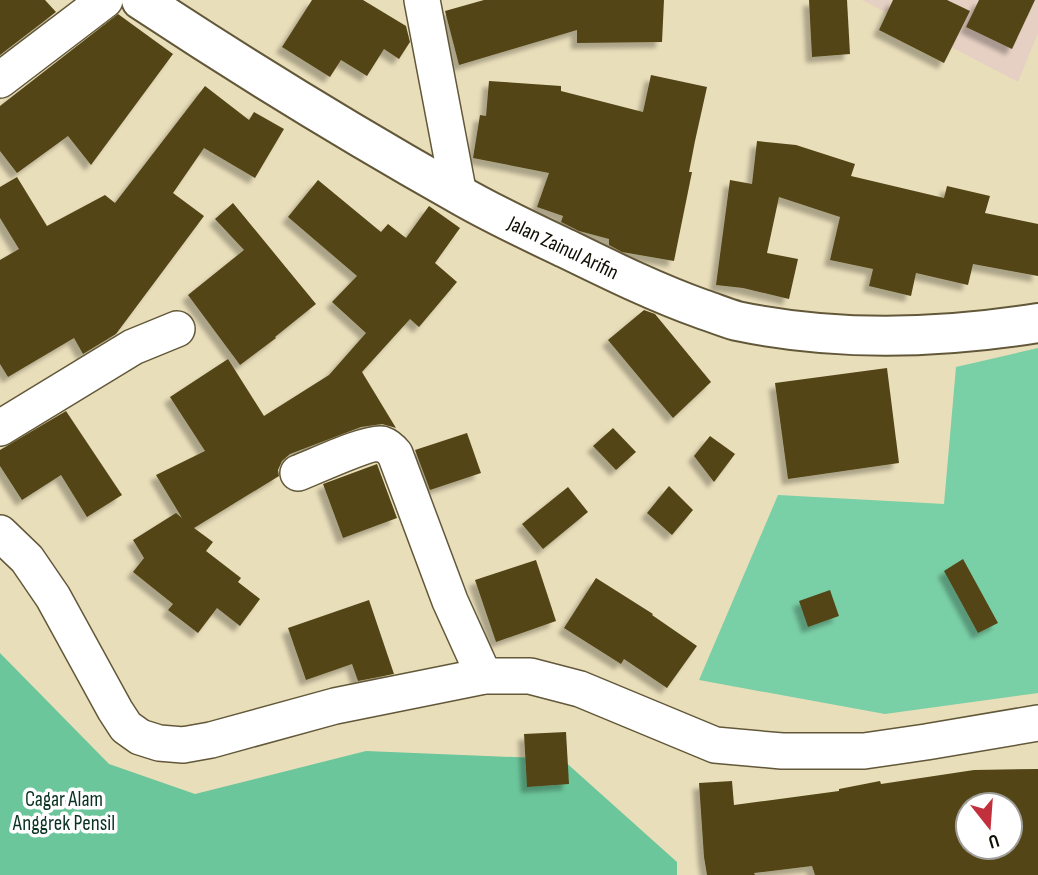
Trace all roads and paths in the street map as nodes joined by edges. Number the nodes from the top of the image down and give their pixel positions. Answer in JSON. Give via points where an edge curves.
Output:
{"nodes":[{"id":1,"x":105,"y":0,"type":"edge"},
{"id":2,"x":141,"y":0,"type":"edge"},
{"id":3,"x":422,"y":0,"type":"edge"},
{"id":4,"x":0,"y":80,"type":"edge"},
{"id":5,"x":459,"y":195,"type":"junction"},
{"id":6,"x":1038,"y":323,"type":"edge"},
{"id":7,"x":177,"y":329,"type":"dead end"},
{"id":8,"x":0,"y":428,"type":"edge"},
{"id":9,"x":298,"y":473,"type":"dead end"},
{"id":10,"x":0,"y":533,"type":"edge"},
{"id":11,"x":484,"y":676,"type":"junction"},
{"id":12,"x":1038,"y":723,"type":"edge"}],
"edges":[{"from":1,"to":4,"type":"street"},
{"from":2,"to":5,"type":"street","name":"Jalan Zainul Arifin"},
{"from":3,"to":5,"type":"street"},
{"from":5,"to":6,"type":"street","name":"Jalan Zainul Arifin","via":[[671,298],[735,320],[853,336],[918,336]]},
{"from":7,"to":8,"type":"street","via":[[133,347]]},
{"from":9,"to":11,"type":"street","via":[[370,445],[390,448]]},
{"from":10,"to":11,"type":"street","via":[[27,559],[53,597],[127,727],[159,743],[211,740],[335,706]]},
{"from":11,"to":12,"type":"street","via":[[542,679],[580,689],[715,745],[782,751],[864,751]]}]}
